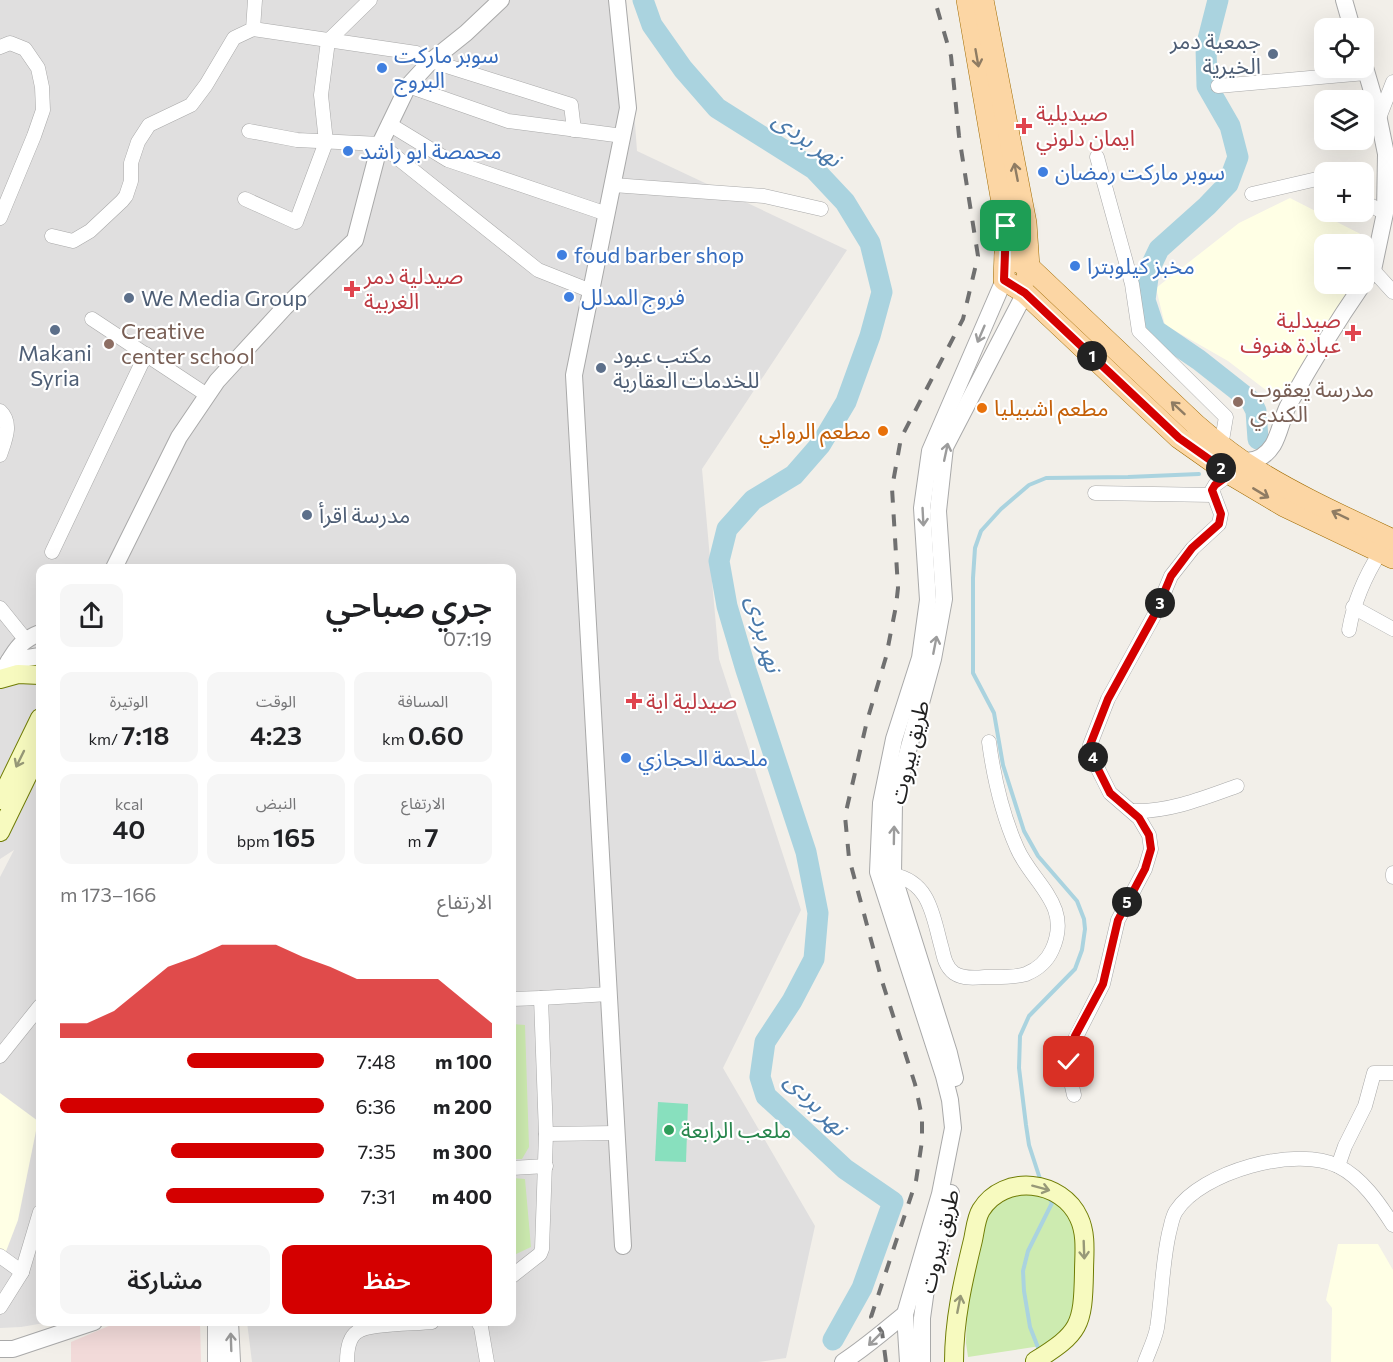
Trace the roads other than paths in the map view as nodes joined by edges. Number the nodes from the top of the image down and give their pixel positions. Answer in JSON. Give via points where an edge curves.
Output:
{"nodes":[{"id":1,"x":255,"y":0,"type":"edge"},
{"id":2,"x":370,"y":0,"type":"edge"},
{"id":3,"x":501,"y":0,"type":"edge"},
{"id":4,"x":617,"y":0,"type":"edge"},
{"id":5,"x":967,"y":0,"type":"edge"},
{"id":6,"x":983,"y":0,"type":"edge"},
{"id":7,"x":1344,"y":0,"type":"edge"},
{"id":8,"x":1349,"y":18,"type":"edge"},
{"id":9,"x":253,"y":29,"type":"junction"},
{"id":10,"x":328,"y":41,"type":"junction"},
{"id":11,"x":0,"y":47,"type":"edge"},
{"id":12,"x":430,"y":61,"type":"junction"},
{"id":13,"x":1314,"y":74,"type":"edge"},
{"id":14,"x":1368,"y":78,"type":"edge"},
{"id":15,"x":1393,"y":82,"type":"edge"},
{"id":16,"x":408,"y":86,"type":"junction"},
{"id":17,"x":1218,"y":86,"type":"dead end"},
{"id":18,"x":1379,"y":118,"type":"junction"},
{"id":19,"x":389,"y":124,"type":"junction"},
{"id":20,"x":574,"y":130,"type":"junction"},
{"id":21,"x":249,"y":132,"type":"dead end"},
{"id":22,"x":623,"y":136,"type":"junction"},
{"id":23,"x":327,"y":142,"type":"junction"},
{"id":24,"x":380,"y":144,"type":"junction"},
{"id":25,"x":1097,"y":157,"type":"dead end"},
{"id":26,"x":1314,"y":180,"type":"edge"},
{"id":27,"x":613,"y":185,"type":"junction"},
{"id":28,"x":1252,"y":194,"type":"dead end"},
{"id":29,"x":245,"y":199,"type":"dead end"},
{"id":30,"x":1374,"y":208,"type":"edge"},
{"id":31,"x":822,"y":209,"type":"dead end"},
{"id":32,"x":1384,"y":213,"type":"junction"},
{"id":33,"x":607,"y":214,"type":"junction"},
{"id":34,"x":0,"y":218,"type":"edge"},
{"id":35,"x":52,"y":236,"type":"dead end"},
{"id":36,"x":1374,"y":250,"type":"edge"},
{"id":37,"x":1005,"y":256,"type":"junction"},
{"id":38,"x":1029,"y":267,"type":"junction"},
{"id":39,"x":1004,"y":280,"type":"junction"},
{"id":40,"x":1374,"y":282,"type":"edge"},
{"id":41,"x":1392,"y":289,"type":"edge"},
{"id":42,"x":591,"y":291,"type":"junction"},
{"id":43,"x":1025,"y":293,"type":"junction"},
{"id":44,"x":1356,"y":294,"type":"edge"},
{"id":45,"x":92,"y":319,"type":"dead end"},
{"id":46,"x":146,"y":354,"type":"junction"},
{"id":47,"x":207,"y":395,"type":"junction"},
{"id":48,"x":0,"y":411,"type":"edge"},
{"id":49,"x":1221,"y":446,"type":"junction"},
{"id":50,"x":0,"y":455,"type":"edge"},
{"id":51,"x":1236,"y":468,"type":"junction"},
{"id":52,"x":1095,"y":493,"type":"dead end"},
{"id":53,"x":1213,"y":495,"type":"junction"},
{"id":54,"x":1389,"y":550,"type":"edge"},
{"id":55,"x":52,"y":552,"type":"dead end"},
{"id":56,"x":116,"y":564,"type":"edge"},
{"id":57,"x":1353,"y":607,"type":"junction"},
{"id":58,"x":0,"y":608,"type":"edge"},
{"id":59,"x":1393,"y":629,"type":"edge"},
{"id":60,"x":1349,"y":630,"type":"dead end"},
{"id":61,"x":36,"y":635,"type":"edge"},
{"id":62,"x":25,"y":639,"type":"junction"},
{"id":63,"x":36,"y":658,"type":"edge"},
{"id":64,"x":3,"y":671,"type":"edge"},
{"id":65,"x":36,"y":675,"type":"edge"},
{"id":66,"x":36,"y":726,"type":"edge"},
{"id":67,"x":989,"y":742,"type":"dead end"},
{"id":68,"x":36,"y":758,"type":"edge"},
{"id":69,"x":1237,"y":786,"type":"dead end"},
{"id":70,"x":0,"y":800,"type":"edge"},
{"id":71,"x":1133,"y":811,"type":"junction"},
{"id":72,"x":0,"y":832,"type":"edge"},
{"id":73,"x":893,"y":875,"type":"junction"},
{"id":74,"x":609,"y":994,"type":"junction"},
{"id":75,"x":541,"y":998,"type":"junction"},
{"id":76,"x":516,"y":999,"type":"edge"},
{"id":77,"x":36,"y":1011,"type":"edge"},
{"id":78,"x":0,"y":1056,"type":"edge"},
{"id":79,"x":1393,"y":1073,"type":"edge"},
{"id":80,"x":1074,"y":1095,"type":"dead end"},
{"id":81,"x":617,"y":1133,"type":"junction"},
{"id":82,"x":546,"y":1134,"type":"junction"},
{"id":83,"x":546,"y":1166,"type":"junction"},
{"id":84,"x":1338,"y":1166,"type":"junction"},
{"id":85,"x":516,"y":1168,"type":"edge"},
{"id":86,"x":36,"y":1225,"type":"edge"},
{"id":87,"x":1393,"y":1225,"type":"edge"},
{"id":88,"x":623,"y":1246,"type":"dead end"},
{"id":89,"x":0,"y":1256,"type":"edge"},
{"id":90,"x":22,"y":1272,"type":"junction"},
{"id":91,"x":516,"y":1273,"type":"edge"},
{"id":92,"x":0,"y":1306,"type":"edge"},
{"id":93,"x":905,"y":1314,"type":"junction"},
{"id":94,"x":82,"y":1326,"type":"edge"},
{"id":95,"x":216,"y":1326,"type":"edge"},
{"id":96,"x":230,"y":1326,"type":"edge"},
{"id":97,"x":365,"y":1326,"type":"edge"},
{"id":98,"x":481,"y":1326,"type":"edge"},
{"id":99,"x":0,"y":1349,"type":"edge"},
{"id":100,"x":216,"y":1362,"type":"edge"},
{"id":101,"x":232,"y":1362,"type":"edge"},
{"id":102,"x":347,"y":1362,"type":"edge"},
{"id":103,"x":487,"y":1362,"type":"edge"},
{"id":104,"x":843,"y":1362,"type":"edge"},
{"id":105,"x":908,"y":1362,"type":"edge"},
{"id":106,"x":922,"y":1362,"type":"edge"},
{"id":107,"x":954,"y":1362,"type":"edge"},
{"id":108,"x":1036,"y":1362,"type":"edge"},
{"id":109,"x":1145,"y":1362,"type":"edge"}],
"edges":[{"from":1,"to":9,"type":"street"},
{"from":2,"to":10,"type":"street"},
{"from":3,"to":12,"type":"street"},
{"from":4,"to":22,"type":"street","via":[[628,108]]},
{"from":5,"to":37,"type":"main road","one_way":true,"via":[[1006,226]]},
{"from":38,"to":6,"type":"main road","one_way":true,"via":[[1026,223]]},
{"from":7,"to":8,"type":"street"},
{"from":9,"to":10,"type":"street"},
{"from":9,"to":35,"type":"street","via":[[234,38],[191,105],[149,125],[138,142],[131,181],[122,201],[90,231],[73,241]]},
{"from":10,"to":12,"type":"street","via":[[416,53]]},
{"from":10,"to":23,"type":"street","via":[[321,95]]},
{"from":11,"to":34,"type":"street","via":[[10,43],[25,49],[38,68],[43,110]]},
{"from":12,"to":16,"type":"street"},
{"from":12,"to":20,"type":"street","via":[[571,105]]},
{"from":13,"to":17,"type":"street"},
{"from":14,"to":18,"type":"street"},
{"from":15,"to":18,"type":"street"},
{"from":16,"to":19,"type":"street"},
{"from":16,"to":20,"type":"street","via":[[508,122]]},
{"from":18,"to":32,"type":"street","via":[[1386,154]]},
{"from":19,"to":24,"type":"street"},
{"from":19,"to":33,"type":"street","via":[[448,160]]},
{"from":20,"to":22,"type":"street"},
{"from":21,"to":23,"type":"street"},
{"from":22,"to":27,"type":"street"},
{"from":23,"to":24,"type":"street"},
{"from":23,"to":29,"type":"street","via":[[296,222]]},
{"from":24,"to":42,"type":"street","via":[[538,270]]},
{"from":24,"to":47,"type":"street","via":[[355,240],[285,307]]},
{"from":25,"to":49,"type":"street","via":[[1132,284],[1138,331],[1226,417]]},
{"from":26,"to":28,"type":"street"},
{"from":27,"to":31,"type":"street","via":[[764,196]]},
{"from":27,"to":33,"type":"street"},
{"from":30,"to":32,"type":"street"},
{"from":32,"to":36,"type":"street"},
{"from":33,"to":42,"type":"street"},
{"from":37,"to":38,"type":"main road"},
{"from":37,"to":39,"type":"main road"},
{"from":38,"to":43,"type":"main road"},
{"from":49,"to":38,"type":"main road","one_way":true},
{"from":39,"to":43,"type":"main road"},
{"from":39,"to":93,"type":"street","one_way":true,"via":[[930,451],[922,508],[928,600],[920,658],[894,739],[881,803],[878,872],[944,1076],[953,1128],[940,1194]]},
{"from":40,"to":41,"type":"street"},
{"from":42,"to":74,"type":"street","via":[[574,375]]},
{"from":43,"to":51,"type":"main road","via":[[1179,438]]},
{"from":73,"to":43,"type":"street","name":"طريق بيروت","one_way":true,"via":[[894,802],[933,659],[944,599],[938,511],[945,447]]},
{"from":44,"to":51,"type":"street","via":[[1297,390],[1273,444],[1254,462]]},
{"from":45,"to":46,"type":"street"},
{"from":46,"to":47,"type":"street"},
{"from":46,"to":55,"type":"street"},
{"from":47,"to":56,"type":"street","via":[[179,437]]},
{"from":48,"to":50,"type":"street","via":[[7,422],[7,435]]},
{"from":49,"to":51,"type":"main road"},
{"from":51,"to":53,"type":"street","via":[[1215,485]]},
{"from":51,"to":54,"type":"main road","via":[[1284,506]]},
{"from":52,"to":53,"type":"street"},
{"from":53,"to":71,"type":"street","via":[[1221,514],[1219,524],[1192,548],[1171,576],[1156,612],[1108,699],[1090,745],[1110,793]]},
{"from":54,"to":57,"type":"street","via":[[1369,570]]},
{"from":57,"to":59,"type":"street"},
{"from":57,"to":60,"type":"street"},
{"from":58,"to":62,"type":"street"},
{"from":61,"to":62,"type":"street"},
{"from":62,"to":64,"type":"street"},
{"from":63,"to":64,"type":"street"},
{"from":64,"to":65,"type":"main road"},
{"from":66,"to":70,"type":"main road","one_way":true},
{"from":67,"to":73,"type":"street","via":[[1002,809],[1014,841],[1054,906],[1057,932],[1049,955],[1020,976],[969,978],[954,973],[945,960],[924,894],[914,883]]},
{"from":68,"to":72,"type":"main road"},
{"from":69,"to":71,"type":"street","via":[[1166,809]]},
{"from":71,"to":80,"type":"street","via":[[1151,840],[1149,858],[1118,920],[1103,984],[1072,1045],[1069,1073]]},
{"from":73,"to":106,"type":"street","name":"طريق بيروت","via":[[949,1053],[962,1127],[953,1184],[927,1282]]},
{"from":74,"to":75,"type":"street"},
{"from":74,"to":81,"type":"street"},
{"from":75,"to":76,"type":"street"},
{"from":75,"to":82,"type":"street"},
{"from":77,"to":78,"type":"street"},
{"from":79,"to":84,"type":"street","via":[[1374,1073],[1365,1106]]},
{"from":81,"to":82,"type":"street"},
{"from":81,"to":88,"type":"street"},
{"from":82,"to":83,"type":"street"},
{"from":83,"to":85,"type":"street"},
{"from":83,"to":91,"type":"street","via":[[542,1249]]},
{"from":84,"to":87,"type":"street","via":[[1371,1194]]},
{"from":84,"to":109,"type":"street","via":[[1294,1158],[1259,1163],[1208,1184],[1183,1203],[1172,1221],[1164,1255],[1157,1329]]},
{"from":86,"to":90,"type":"street"},
{"from":89,"to":90,"type":"street"},
{"from":90,"to":92,"type":"street"},
{"from":93,"to":104,"type":"street","one_way":true,"via":[[870,1345]]},
{"from":93,"to":105,"type":"street"},
{"from":94,"to":99,"type":"street","via":[[13,1349]]},
{"from":95,"to":100,"type":"street"},
{"from":101,"to":96,"type":"street","one_way":true},
{"from":97,"to":102,"type":"street","via":[[352,1337]]},
{"from":98,"to":103,"type":"street"},
{"from":107,"to":108,"type":"main road","one_way":true,"via":[[955,1322],[981,1209],[994,1196],[1017,1186],[1039,1186],[1063,1198],[1079,1218],[1085,1246],[1079,1320],[1064,1342]]}]}
